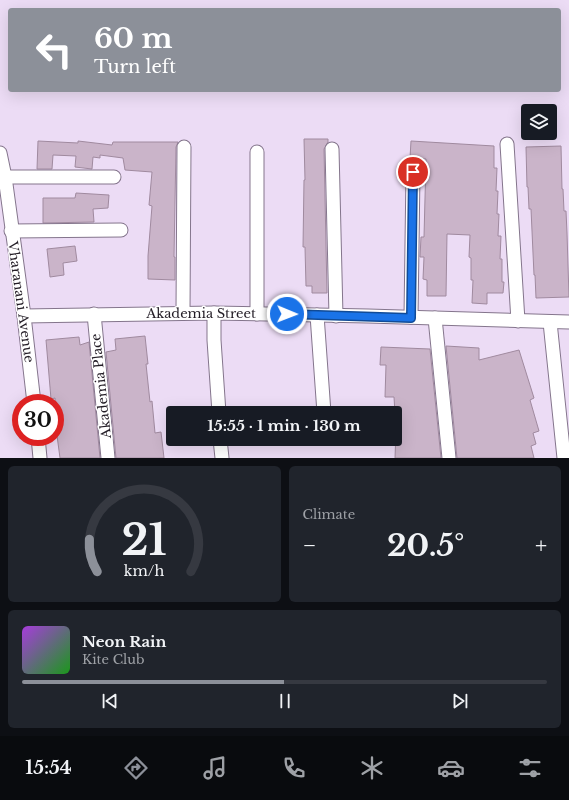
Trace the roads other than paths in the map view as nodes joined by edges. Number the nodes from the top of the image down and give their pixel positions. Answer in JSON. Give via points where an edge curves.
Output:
{"nodes":[{"id":1,"x":507,"y":144,"type":"dead end"},
{"id":2,"x":184,"y":147,"type":"dead end"},
{"id":3,"x":332,"y":149,"type":"dead end"},
{"id":4,"x":257,"y":152,"type":"dead end"},
{"id":5,"x":0,"y":153,"type":"edge"},
{"id":6,"x":413,"y":172,"type":"dead end"},
{"id":7,"x":5,"y":177,"type":"junction"},
{"id":8,"x":114,"y":177,"type":"dead end"},
{"id":9,"x":121,"y":230,"type":"dead end"},
{"id":10,"x":12,"y":231,"type":"junction"},
{"id":11,"x":183,"y":312,"type":"junction"},
{"id":12,"x":214,"y":313,"type":"junction"},
{"id":13,"x":94,"y":314,"type":"junction"},
{"id":14,"x":258,"y":314,"type":"junction"},
{"id":15,"x":317,"y":315,"type":"junction"},
{"id":16,"x":24,"y":316,"type":"junction"},
{"id":17,"x":336,"y":316,"type":"junction"},
{"id":18,"x":411,"y":318,"type":"junction"},
{"id":19,"x":435,"y":318,"type":"junction"},
{"id":20,"x":518,"y":321,"type":"junction"},
{"id":21,"x":550,"y":322,"type":"junction"},
{"id":22,"x":569,"y":322,"type":"edge"},
{"id":23,"x":33,"y":394,"type":"edge"},
{"id":24,"x":219,"y":406,"type":"edge"},
{"id":25,"x":324,"y":406,"type":"edge"},
{"id":26,"x":39,"y":446,"type":"edge"},
{"id":27,"x":221,"y":446,"type":"edge"},
{"id":28,"x":40,"y":458,"type":"edge"},
{"id":29,"x":108,"y":458,"type":"edge"},
{"id":30,"x":222,"y":458,"type":"edge"},
{"id":31,"x":450,"y":458,"type":"edge"},
{"id":32,"x":564,"y":458,"type":"edge"}],
"edges":[{"from":1,"to":20,"type":"street"},
{"from":2,"to":11,"type":"street"},
{"from":3,"to":17,"type":"street"},
{"from":4,"to":14,"type":"street"},
{"from":5,"to":7,"type":"street","name":"Vharanani Avenue"},
{"from":6,"to":18,"type":"street"},
{"from":7,"to":8,"type":"street"},
{"from":7,"to":10,"type":"street","name":"Vharanani Avenue"},
{"from":9,"to":10,"type":"street"},
{"from":10,"to":16,"type":"street","name":"Vharanani Avenue"},
{"from":11,"to":12,"type":"street","name":"Akademia Street"},
{"from":11,"to":13,"type":"street","name":"Akademia Street"},
{"from":12,"to":14,"type":"street","name":"Akademia Street"},
{"from":12,"to":24,"type":"street"},
{"from":13,"to":16,"type":"street","name":"Akademia Street"},
{"from":13,"to":29,"type":"street","name":"Akademia Place"},
{"from":14,"to":15,"type":"street","name":"Akademia Street"},
{"from":15,"to":17,"type":"street","name":"Akademia Street"},
{"from":15,"to":25,"type":"street"},
{"from":16,"to":23,"type":"street","name":"Vharanani Avenue"},
{"from":17,"to":18,"type":"street","name":"Akademia Street"},
{"from":18,"to":19,"type":"street","name":"Akademia Street"},
{"from":19,"to":20,"type":"street","name":"Akademia Street"},
{"from":19,"to":31,"type":"street"},
{"from":20,"to":21,"type":"street","name":"Akademia Street"},
{"from":21,"to":22,"type":"street","name":"Akademia Street"},
{"from":21,"to":32,"type":"street"},
{"from":26,"to":28,"type":"street"},
{"from":27,"to":30,"type":"street"}]}
